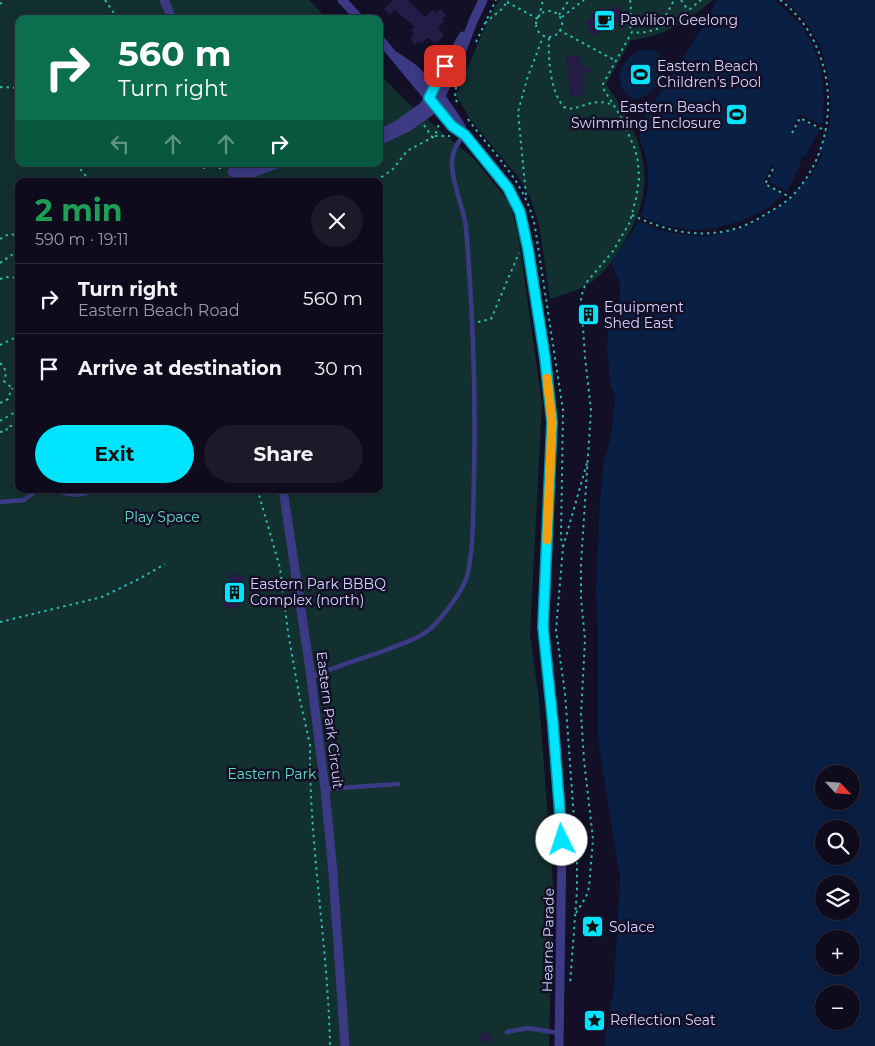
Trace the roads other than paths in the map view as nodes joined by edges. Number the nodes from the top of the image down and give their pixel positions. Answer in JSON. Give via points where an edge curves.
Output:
{"nodes":[{"id":1,"x":164,"y":0,"type":"edge"},
{"id":2,"x":342,"y":0,"type":"edge"},
{"id":3,"x":483,"y":0,"type":"edge"},
{"id":4,"x":170,"y":15,"type":"edge"},
{"id":5,"x":356,"y":15,"type":"edge"},
{"id":6,"x":474,"y":19,"type":"junction"},
{"id":7,"x":383,"y":42,"type":"edge"},
{"id":8,"x":395,"y":56,"type":"junction"},
{"id":9,"x":434,"y":88,"type":"junction"},
{"id":10,"x":441,"y":96,"type":"junction"},
{"id":11,"x":429,"y":98,"type":"junction"},
{"id":12,"x":436,"y":106,"type":"junction"},
{"id":13,"x":449,"y":114,"type":"junction"},
{"id":14,"x":383,"y":132,"type":"edge"},
{"id":15,"x":465,"y":135,"type":"junction"},
{"id":16,"x":383,"y":139,"type":"edge"},
{"id":17,"x":248,"y":167,"type":"edge"},
{"id":18,"x":263,"y":167,"type":"edge"},
{"id":19,"x":231,"y":174,"type":"edge"},
{"id":20,"x":34,"y":493,"type":"edge"},
{"id":21,"x":61,"y":493,"type":"edge"},
{"id":22,"x":85,"y":493,"type":"edge"},
{"id":23,"x":284,"y":493,"type":"edge"},
{"id":24,"x":0,"y":502,"type":"edge"},
{"id":25,"x":311,"y":677,"type":"junction"},
{"id":26,"x":398,"y":784,"type":"dead end"},
{"id":27,"x":325,"y":789,"type":"junction"},
{"id":28,"x":507,"y":1032,"type":"dead end"},
{"id":29,"x":560,"y":1033,"type":"junction"},
{"id":30,"x":345,"y":1046,"type":"edge"},
{"id":31,"x":559,"y":1046,"type":"edge"}],
"edges":[{"from":1,"to":4,"type":"street"},
{"from":2,"to":5,"type":"street"},
{"from":3,"to":6,"type":"street"},
{"from":6,"to":9,"type":"street"},
{"from":6,"to":10,"type":"street"},
{"from":7,"to":8,"type":"street"},
{"from":8,"to":9,"type":"street","name":"Hearne Parade"},
{"from":8,"to":11,"type":"street","name":"Hearne Parade"},
{"from":9,"to":10,"type":"street","name":"Hearne Parade"},
{"from":9,"to":11,"type":"street"},
{"from":10,"to":12,"type":"street"},
{"from":10,"to":13,"type":"street","name":"Hearne Parade"},
{"from":11,"to":12,"type":"street","name":"Hearne Parade"},
{"from":11,"to":14,"type":"street","via":[[414,114]]},
{"from":12,"to":13,"type":"street","name":"Hearne Parade"},
{"from":12,"to":16,"type":"street","via":[[408,127]]},
{"from":13,"to":15,"type":"street","name":"Hearne Parade"},
{"from":15,"to":25,"type":"lane","via":[[458,143],[453,175],[466,223],[475,418],[473,521],[466,580],[439,619],[420,636]]},
{"from":15,"to":29,"type":"street","name":"Hearne Parade","via":[[508,188],[522,220],[552,422],[543,627],[562,840]]},
{"from":17,"to":19,"type":"street"},
{"from":18,"to":19,"type":"street"},
{"from":20,"to":24,"type":"lane","via":[[24,500]]},
{"from":21,"to":22,"type":"lane"},
{"from":23,"to":25,"type":"street","name":"Eastern Park Circuit"},
{"from":25,"to":27,"type":"street","name":"Eastern Park Circuit"},
{"from":26,"to":27,"type":"lane"},
{"from":27,"to":30,"type":"street","name":"Eastern Park Circuit"},
{"from":28,"to":29,"type":"lane","via":[[527,1028]]},
{"from":29,"to":31,"type":"street","name":"Hearne Parade"}]}
